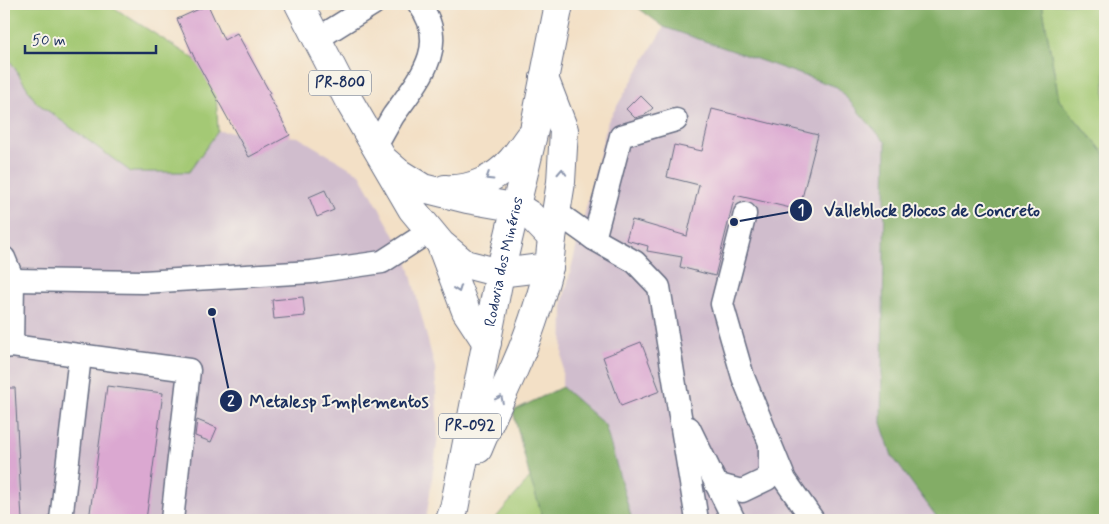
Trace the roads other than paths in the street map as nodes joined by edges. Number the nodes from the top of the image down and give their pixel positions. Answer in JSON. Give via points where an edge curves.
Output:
{"nodes":[{"id":1,"x":298,"y":4,"type":"edge"},
{"id":2,"x":373,"y":4,"type":"edge"},
{"id":3,"x":419,"y":4,"type":"edge"},
{"id":4,"x":559,"y":4,"type":"edge"},
{"id":5,"x":317,"y":40,"type":"junction"},
{"id":6,"x":544,"y":78,"type":"junction"},
{"id":7,"x":676,"y":120,"type":"dead end"},
{"id":8,"x":534,"y":130,"type":"junction"},
{"id":9,"x":380,"y":153,"type":"junction"},
{"id":10,"x":423,"y":188,"type":"junction"},
{"id":11,"x":515,"y":208,"type":"junction"},
{"id":12,"x":745,"y":214,"type":"dead end"},
{"id":13,"x":554,"y":225,"type":"junction"},
{"id":14,"x":435,"y":237,"type":"junction"},
{"id":15,"x":594,"y":239,"type":"junction"},
{"id":16,"x":4,"y":258,"type":"edge"},
{"id":17,"x":549,"y":267,"type":"junction"},
{"id":18,"x":500,"y":273,"type":"junction"},
{"id":19,"x":13,"y":280,"type":"junction"},
{"id":20,"x":487,"y":343,"type":"junction"},
{"id":21,"x":8,"y":347,"type":"edge"},
{"id":22,"x":80,"y":356,"type":"junction"},
{"id":23,"x":678,"y":407,"type":"junction"},
{"id":24,"x":770,"y":445,"type":"junction"},
{"id":25,"x":716,"y":484,"type":"junction"},
{"id":26,"x":452,"y":514,"type":"edge"},
{"id":27,"x":61,"y":520,"type":"edge"},
{"id":28,"x":172,"y":520,"type":"edge"},
{"id":29,"x":697,"y":520,"type":"edge"},
{"id":30,"x":734,"y":520,"type":"edge"},
{"id":31,"x":813,"y":520,"type":"edge"}],
"edges":[{"from":1,"to":5,"type":"main road","number":"PR-800"},
{"from":2,"to":5,"type":"lane"},
{"from":3,"to":9,"type":"lane","via":[[432,29],[430,56],[426,69],[392,118]]},
{"from":4,"to":6,"type":"main road","name":"Rodovia dos Minérios","number":"PR-092"},
{"from":5,"to":9,"type":"main road","number":"PR-800"},
{"from":6,"to":8,"type":"main road","name":"Rodovia dos Minérios","number":"PR-092"},
{"from":13,"to":6,"type":"main road","one_way":true,"via":[[564,130]]},
{"from":7,"to":15,"type":"lane","via":[[621,136]]},
{"from":8,"to":10,"type":"main road","one_way":true,"via":[[504,168],[479,183],[458,189]]},
{"from":8,"to":11,"type":"main road","name":"Rodovia dos Minérios","number":"PR-092"},
{"from":9,"to":10,"type":"main road","number":"PR-800","via":[[399,173]]},
{"from":9,"to":14,"type":"main road","number":"PR-800","via":[[412,209]]},
{"from":10,"to":11,"type":"main road","number":"PR-800"},
{"from":11,"to":13,"type":"main road"},
{"from":11,"to":18,"type":"main road","name":"Rodovia dos Minérios","number":"PR-092"},
{"from":12,"to":24,"type":"lane","via":[[722,304],[743,377]]},
{"from":13,"to":15,"type":"lane"},
{"from":13,"to":17,"type":"main road"},
{"from":14,"to":18,"type":"main road","number":"PR-800","via":[[465,264]]},
{"from":14,"to":19,"type":"lane","via":[[382,262],[312,272],[143,282]]},
{"from":14,"to":20,"type":"main road","one_way":true,"via":[[466,311]]},
{"from":15,"to":23,"type":"lane","via":[[635,262],[658,286]]},
{"from":16,"to":19,"type":"lane"},
{"from":17,"to":18,"type":"main road"},
{"from":26,"to":17,"type":"main road","one_way":true,"via":[[490,419],[515,368],[542,297]]},
{"from":18,"to":20,"type":"main road","name":"Rodovia dos Minérios","number":"PR-092"},
{"from":19,"to":21,"type":"lane"},
{"from":20,"to":26,"type":"main road","name":"Rodovia dos Minérios","number":"PR-092"},
{"from":21,"to":22,"type":"lane"},
{"from":22,"to":27,"type":"lane"},
{"from":22,"to":28,"type":"lane","via":[[190,370]]},
{"from":23,"to":25,"type":"lane"},
{"from":23,"to":29,"type":"lane"},
{"from":24,"to":25,"type":"lane","via":[[767,479],[742,491]]},
{"from":24,"to":31,"type":"lane","via":[[786,480]]},
{"from":25,"to":30,"type":"lane"}]}
